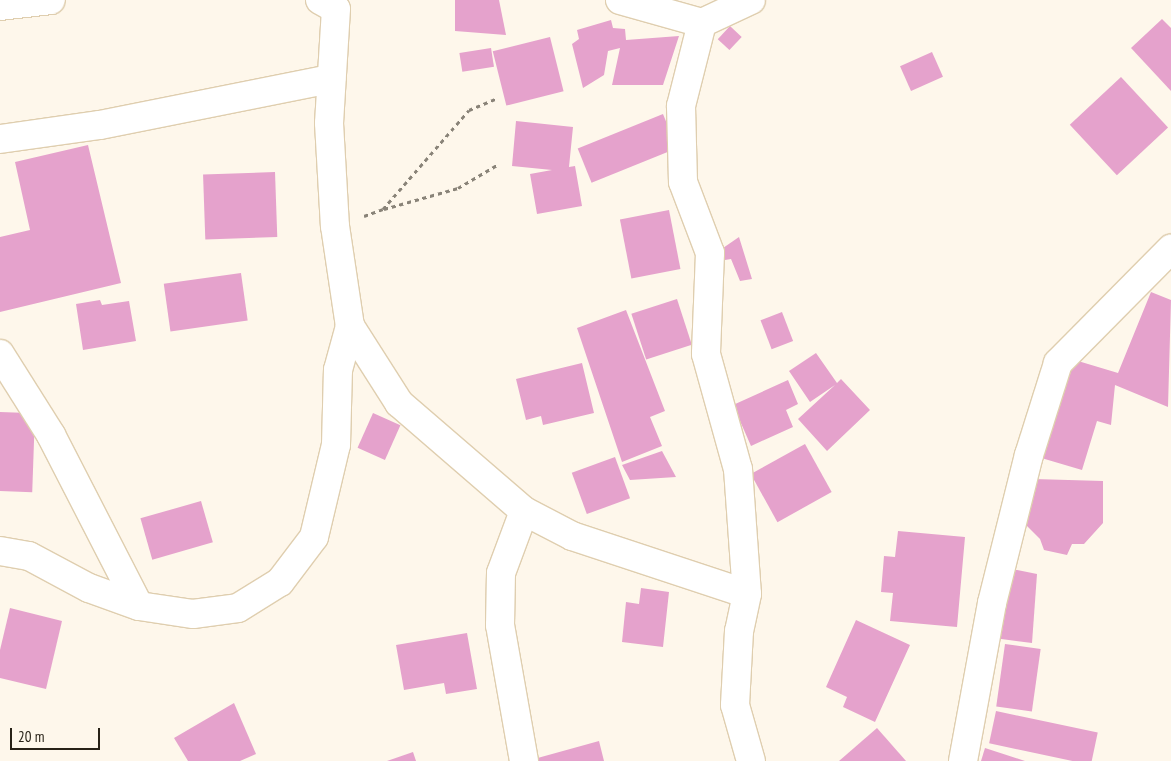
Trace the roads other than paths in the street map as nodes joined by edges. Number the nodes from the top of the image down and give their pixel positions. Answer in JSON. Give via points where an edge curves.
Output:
{"nodes":[{"id":1,"x":51,"y":0,"type":"edge"},
{"id":2,"x":620,"y":0,"type":"edge"},
{"id":3,"x":751,"y":0,"type":"edge"},
{"id":4,"x":330,"y":3,"type":"edge"},
{"id":5,"x":7,"y":4,"type":"edge"},
{"id":6,"x":702,"y":23,"type":"junction"},
{"id":7,"x":331,"y":79,"type":"junction"},
{"id":8,"x":0,"y":139,"type":"edge"},
{"id":9,"x":1171,"y":249,"type":"edge"},
{"id":10,"x":350,"y":326,"type":"junction"},
{"id":11,"x":0,"y":354,"type":"edge"},
{"id":12,"x":524,"y":511,"type":"junction"},
{"id":13,"x":0,"y":551,"type":"edge"},
{"id":14,"x":747,"y":594,"type":"junction"},
{"id":15,"x":140,"y":606,"type":"junction"},
{"id":16,"x":524,"y":761,"type":"edge"},
{"id":17,"x":751,"y":761,"type":"edge"},
{"id":18,"x":963,"y":761,"type":"edge"}],
"edges":[{"from":1,"to":5,"type":"street"},
{"from":2,"to":6,"type":"street"},
{"from":3,"to":6,"type":"street"},
{"from":4,"to":7,"type":"street"},
{"from":6,"to":14,"type":"street","via":[[681,106],[682,182],[710,253],[706,354],[738,469]]},
{"from":7,"to":8,"type":"street","via":[[100,125]]},
{"from":7,"to":10,"type":"street","via":[[335,226]]},
{"from":9,"to":18,"type":"street","via":[[1058,363],[1029,455],[992,603]]},
{"from":10,"to":12,"type":"street","via":[[399,403]]},
{"from":10,"to":15,"type":"street","via":[[338,370],[336,445],[314,537],[280,582],[238,608],[193,614]]},
{"from":11,"to":15,"type":"street","via":[[51,435]]},
{"from":12,"to":14,"type":"street","via":[[572,536]]},
{"from":12,"to":16,"type":"street","via":[[501,572],[500,626]]},
{"from":13,"to":15,"type":"street","via":[[29,556],[89,588]]},
{"from":14,"to":17,"type":"street","via":[[739,631],[735,705]]}]}
